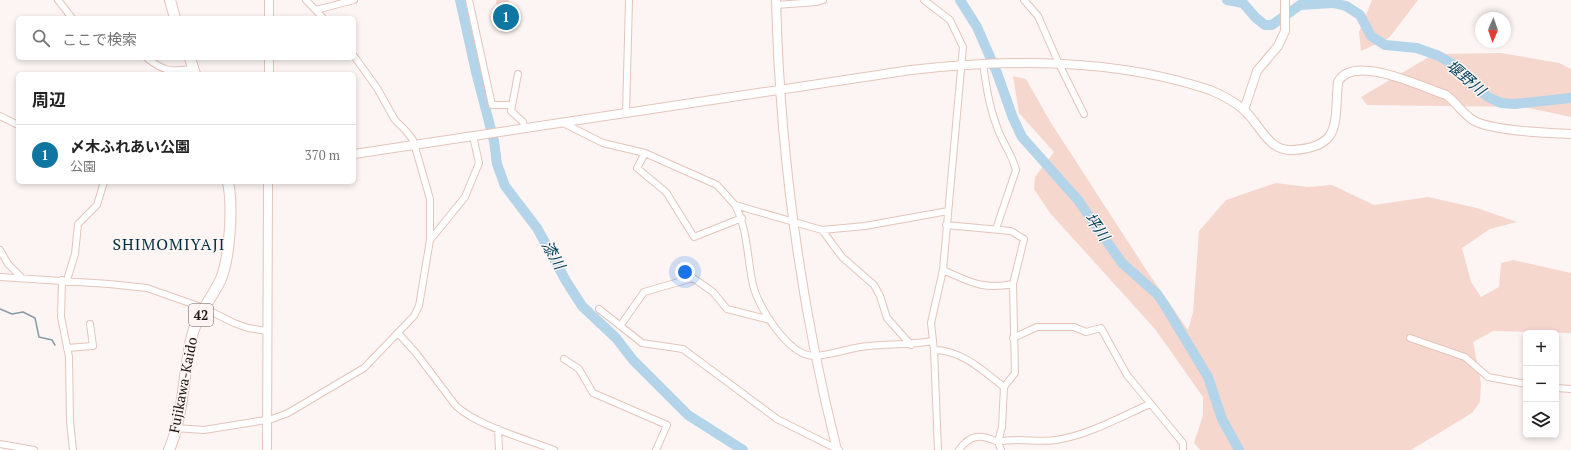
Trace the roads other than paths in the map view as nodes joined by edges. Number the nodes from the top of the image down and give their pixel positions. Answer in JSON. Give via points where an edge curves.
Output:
{"nodes":[{"id":1,"x":58,"y":0,"type":"edge"},
{"id":2,"x":170,"y":0,"type":"edge"},
{"id":3,"x":269,"y":0,"type":"edge"},
{"id":4,"x":306,"y":0,"type":"edge"},
{"id":5,"x":354,"y":0,"type":"edge"},
{"id":6,"x":469,"y":0,"type":"edge"},
{"id":7,"x":628,"y":0,"type":"edge"},
{"id":8,"x":823,"y":0,"type":"edge"},
{"id":9,"x":924,"y":0,"type":"edge"},
{"id":10,"x":1024,"y":0,"type":"edge"},
{"id":11,"x":1285,"y":0,"type":"edge"},
{"id":12,"x":776,"y":2,"type":"edge"},
{"id":13,"x":316,"y":10,"type":"junction"},
{"id":14,"x":70,"y":16,"type":"edge"},
{"id":15,"x":174,"y":16,"type":"edge"},
{"id":16,"x":269,"y":16,"type":"edge"},
{"id":17,"x":321,"y":16,"type":"edge"},
{"id":18,"x":356,"y":59,"type":"edge"},
{"id":19,"x":150,"y":60,"type":"edge"},
{"id":20,"x":191,"y":60,"type":"edge"},
{"id":21,"x":269,"y":60,"type":"edge"},
{"id":22,"x":986,"y":63,"type":"junction"},
{"id":23,"x":962,"y":64,"type":"junction"},
{"id":24,"x":1059,"y":64,"type":"junction"},
{"id":25,"x":195,"y":72,"type":"edge"},
{"id":26,"x":269,"y":72,"type":"edge"},
{"id":27,"x":518,"y":74,"type":"dead end"},
{"id":28,"x":781,"y":89,"type":"junction"},
{"id":29,"x":511,"y":105,"type":"junction"},
{"id":30,"x":1244,"y":110,"type":"junction"},
{"id":31,"x":626,"y":114,"type":"junction"},
{"id":32,"x":1084,"y":114,"type":"dead end"},
{"id":33,"x":0,"y":116,"type":"edge"},
{"id":34,"x":16,"y":124,"type":"edge"},
{"id":35,"x":563,"y":124,"type":"junction"},
{"id":36,"x":525,"y":129,"type":"junction"},
{"id":37,"x":1571,"y":134,"type":"edge"},
{"id":38,"x":473,"y":136,"type":"junction"},
{"id":39,"x":414,"y":145,"type":"junction"},
{"id":40,"x":645,"y":153,"type":"junction"},
{"id":41,"x":356,"y":154,"type":"edge"},
{"id":42,"x":103,"y":184,"type":"edge"},
{"id":43,"x":228,"y":184,"type":"edge"},
{"id":44,"x":268,"y":184,"type":"edge"},
{"id":45,"x":735,"y":205,"type":"junction"},
{"id":46,"x":948,"y":211,"type":"junction"},
{"id":47,"x":742,"y":218,"type":"junction"},
{"id":48,"x":793,"y":223,"type":"junction"},
{"id":49,"x":946,"y":225,"type":"junction"},
{"id":50,"x":996,"y":229,"type":"junction"},
{"id":51,"x":822,"y":230,"type":"junction"},
{"id":52,"x":430,"y":240,"type":"junction"},
{"id":53,"x":0,"y":250,"type":"edge"},
{"id":54,"x":943,"y":270,"type":"junction"},
{"id":55,"x":0,"y":277,"type":"edge"},
{"id":56,"x":21,"y":277,"type":"junction"},
{"id":57,"x":65,"y":280,"type":"junction"},
{"id":58,"x":1013,"y":284,"type":"junction"},
{"id":59,"x":204,"y":308,"type":"junction"},
{"id":60,"x":599,"y":309,"type":"dead end"},
{"id":61,"x":770,"y":320,"type":"junction"},
{"id":62,"x":90,"y":324,"type":"dead end"},
{"id":63,"x":620,"y":326,"type":"junction"},
{"id":64,"x":267,"y":331,"type":"junction"},
{"id":65,"x":398,"y":333,"type":"junction"},
{"id":66,"x":1013,"y":338,"type":"junction"},
{"id":67,"x":1410,"y":338,"type":"dead end"},
{"id":68,"x":932,"y":341,"type":"junction"},
{"id":69,"x":911,"y":345,"type":"junction"},
{"id":70,"x":67,"y":348,"type":"junction"},
{"id":71,"x":934,"y":350,"type":"junction"},
{"id":72,"x":815,"y":356,"type":"junction"},
{"id":73,"x":564,"y":359,"type":"dead end"},
{"id":74,"x":1523,"y":383,"type":"edge"},
{"id":75,"x":1004,"y":387,"type":"junction"},
{"id":76,"x":1559,"y":388,"type":"edge"},
{"id":77,"x":1571,"y":389,"type":"edge"},
{"id":78,"x":1150,"y":404,"type":"junction"},
{"id":79,"x":267,"y":418,"type":"junction"},
{"id":80,"x":175,"y":428,"type":"junction"},
{"id":81,"x":498,"y":429,"type":"junction"},
{"id":82,"x":998,"y":442,"type":"junction"},
{"id":83,"x":0,"y":444,"type":"edge"},
{"id":84,"x":34,"y":450,"type":"edge"},
{"id":85,"x":73,"y":450,"type":"edge"},
{"id":86,"x":169,"y":450,"type":"edge"},
{"id":87,"x":267,"y":450,"type":"edge"},
{"id":88,"x":499,"y":450,"type":"edge"},
{"id":89,"x":554,"y":450,"type":"edge"},
{"id":90,"x":656,"y":450,"type":"edge"},
{"id":91,"x":837,"y":450,"type":"edge"},
{"id":92,"x":938,"y":450,"type":"edge"},
{"id":93,"x":959,"y":450,"type":"edge"},
{"id":94,"x":1001,"y":450,"type":"edge"},
{"id":95,"x":1183,"y":450,"type":"edge"}],
"edges":[{"from":1,"to":14,"type":"street"},
{"from":2,"to":15,"type":"main road"},
{"from":3,"to":16,"type":"street"},
{"from":4,"to":13,"type":"street"},
{"from":5,"to":13,"type":"street"},
{"from":6,"to":29,"type":"street","via":[[492,105]]},
{"from":7,"to":31,"type":"street"},
{"from":8,"to":12,"type":"street"},
{"from":9,"to":23,"type":"street","via":[[950,20],[963,47]]},
{"from":10,"to":24,"type":"street","via":[[1038,16]]},
{"from":11,"to":30,"type":"street","via":[[1285,31],[1278,46],[1257,71]]},
{"from":12,"to":28,"type":"street"},
{"from":13,"to":17,"type":"street"},
{"from":18,"to":39,"type":"street","via":[[377,88],[394,120],[406,131]]},
{"from":19,"to":25,"type":"street","via":[[169,71]]},
{"from":20,"to":25,"type":"main road"},
{"from":21,"to":26,"type":"street"},
{"from":22,"to":23,"type":"street"},
{"from":22,"to":24,"type":"street"},
{"from":22,"to":50,"type":"street","via":[[987,93],[997,128],[1016,170]]},
{"from":23,"to":28,"type":"street"},
{"from":23,"to":46,"type":"street"},
{"from":24,"to":30,"type":"street","via":[[1157,75],[1222,95]]},
{"from":24,"to":32,"type":"street"},
{"from":27,"to":29,"type":"street"},
{"from":28,"to":31,"type":"street"},
{"from":28,"to":48,"type":"street","via":[[786,168]]},
{"from":29,"to":36,"type":"street","via":[[511,111],[523,122]]},
{"from":30,"to":37,"type":"street","via":[[1276,148],[1293,150],[1319,145],[1327,141],[1334,128],[1338,82],[1341,76],[1347,72],[1367,70],[1379,71],[1446,95],[1472,120],[1481,124]]},
{"from":31,"to":35,"type":"street"},
{"from":33,"to":34,"type":"street"},
{"from":35,"to":36,"type":"street"},
{"from":35,"to":40,"type":"street","via":[[604,144]]},
{"from":36,"to":38,"type":"street"},
{"from":38,"to":39,"type":"street"},
{"from":38,"to":52,"type":"street","via":[[479,163],[470,186],[465,197]]},
{"from":39,"to":41,"type":"street"},
{"from":39,"to":52,"type":"street","via":[[430,199]]},
{"from":40,"to":45,"type":"street","via":[[717,185]]},
{"from":40,"to":47,"type":"street","via":[[638,168],[666,192],[694,236]]},
{"from":42,"to":57,"type":"street","via":[[97,205],[78,224],[75,254]]},
{"from":43,"to":59,"type":"main road","name":"Fujikawa-Kaido","number":"42","via":[[230,208],[224,270]]},
{"from":44,"to":64,"type":"street"},
{"from":45,"to":47,"type":"street"},
{"from":45,"to":48,"type":"street"},
{"from":46,"to":49,"type":"street"},
{"from":46,"to":51,"type":"street"},
{"from":47,"to":61,"type":"street","via":[[753,286]]},
{"from":48,"to":51,"type":"street"},
{"from":48,"to":72,"type":"street"},
{"from":49,"to":50,"type":"street"},
{"from":49,"to":54,"type":"street"},
{"from":50,"to":58,"type":"street","via":[[1011,231],[1024,239]]},
{"from":51,"to":69,"type":"street","via":[[842,257],[874,285],[887,318]]},
{"from":52,"to":65,"type":"street","via":[[419,306],[414,316]]},
{"from":53,"to":56,"type":"street","via":[[8,264]]},
{"from":54,"to":58,"type":"street","via":[[984,287]]},
{"from":54,"to":68,"type":"street","via":[[931,323]]},
{"from":55,"to":56,"type":"street"},
{"from":56,"to":57,"type":"street"},
{"from":57,"to":59,"type":"street","via":[[147,288]]},
{"from":57,"to":70,"type":"street","via":[[60,317]]},
{"from":58,"to":66,"type":"street"},
{"from":59,"to":64,"type":"street","via":[[234,323]]},
{"from":59,"to":80,"type":"main road","name":"Fujikawa-Kaido","number":"42","via":[[192,334]]},
{"from":60,"to":63,"type":"street"},
{"from":61,"to":63,"type":"street","via":[[727,309],[713,292],[693,278],[644,292]]},
{"from":61,"to":72,"type":"street","via":[[777,332],[803,355]]},
{"from":62,"to":70,"type":"street","via":[[93,346]]},
{"from":63,"to":91,"type":"street","via":[[642,343],[683,349],[777,419]]},
{"from":64,"to":79,"type":"street"},
{"from":65,"to":79,"type":"street","via":[[364,368],[288,413]]},
{"from":65,"to":81,"type":"street","via":[[462,412]]},
{"from":66,"to":75,"type":"street","via":[[1015,373]]},
{"from":66,"to":78,"type":"street","via":[[1037,327],[1074,327],[1086,332],[1101,328],[1118,362]]},
{"from":67,"to":74,"type":"street","via":[[1465,357],[1488,377]]},
{"from":68,"to":69,"type":"street"},
{"from":68,"to":71,"type":"street"},
{"from":69,"to":72,"type":"street","via":[[867,346]]},
{"from":70,"to":85,"type":"street"},
{"from":71,"to":75,"type":"street","via":[[943,350],[969,360]]},
{"from":71,"to":92,"type":"street"},
{"from":72,"to":91,"type":"street"},
{"from":73,"to":90,"type":"street","via":[[579,369],[593,393],[667,425]]},
{"from":75,"to":82,"type":"street","via":[[1002,427]]},
{"from":76,"to":77,"type":"street"},
{"from":78,"to":82,"type":"street","via":[[1093,429],[1056,440]]},
{"from":78,"to":95,"type":"street","via":[[1183,443]]},
{"from":79,"to":80,"type":"street","via":[[204,430]]},
{"from":79,"to":87,"type":"street"},
{"from":80,"to":86,"type":"main road","name":"Fujikawa-Kaido","number":"42"},
{"from":81,"to":88,"type":"street"},
{"from":81,"to":89,"type":"street"},
{"from":82,"to":93,"type":"street","via":[[977,436],[965,442]]},
{"from":82,"to":94,"type":"street"},
{"from":83,"to":84,"type":"street"}]}
